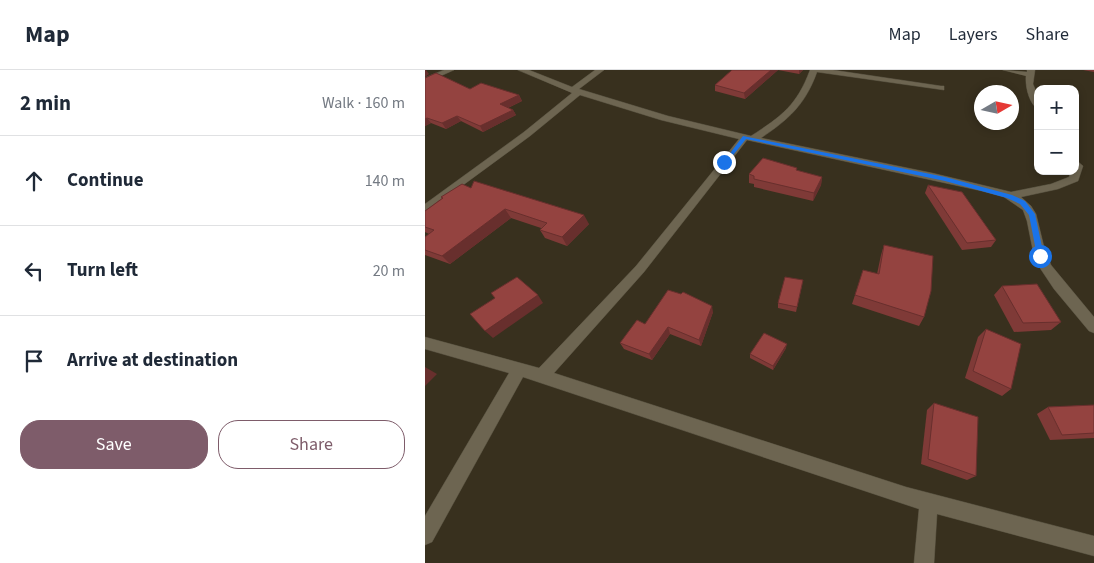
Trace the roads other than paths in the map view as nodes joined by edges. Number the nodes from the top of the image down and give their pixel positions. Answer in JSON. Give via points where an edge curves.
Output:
{"nodes":[{"id":1,"x":450,"y":70,"type":"edge"},
{"id":2,"x":522,"y":70,"type":"edge"},
{"id":3,"x":600,"y":70,"type":"edge"},
{"id":4,"x":814,"y":70,"type":"edge"},
{"id":5,"x":818,"y":70,"type":"edge"},
{"id":6,"x":1007,"y":70,"type":"edge"},
{"id":7,"x":1031,"y":72,"type":"edge"},
{"id":8,"x":425,"y":81,"type":"edge"},
{"id":9,"x":941,"y":88,"type":"dead end"},
{"id":10,"x":574,"y":92,"type":"junction"},
{"id":11,"x":1034,"y":97,"type":"edge"},
{"id":12,"x":749,"y":138,"type":"junction"},
{"id":13,"x":1076,"y":175,"type":"edge"},
{"id":14,"x":1010,"y":196,"type":"junction"},
{"id":15,"x":425,"y":209,"type":"edge"},
{"id":16,"x":1094,"y":327,"type":"edge"},
{"id":17,"x":425,"y":342,"type":"edge"},
{"id":18,"x":519,"y":369,"type":"junction"},
{"id":19,"x":542,"y":376,"type":"junction"},
{"id":20,"x":929,"y":502,"type":"junction"},
{"id":21,"x":425,"y":535,"type":"edge"},
{"id":22,"x":1094,"y":546,"type":"edge"},
{"id":23,"x":924,"y":563,"type":"edge"}],
"edges":[{"from":1,"to":8,"type":"street"},
{"from":2,"to":10,"type":"street"},
{"from":3,"to":10,"type":"street"},
{"from":4,"to":12,"type":"street","via":[[807,89],[786,117]]},
{"from":5,"to":9,"type":"street"},
{"from":6,"to":7,"type":"street"},
{"from":7,"to":11,"type":"street","via":[[1029,84]]},
{"from":10,"to":12,"type":"street","via":[[631,110]]},
{"from":10,"to":15,"type":"street","via":[[527,134]]},
{"from":12,"to":14,"type":"street"},
{"from":12,"to":19,"type":"street","via":[[640,269]]},
{"from":13,"to":14,"type":"street","via":[[1075,179],[1054,187]]},
{"from":14,"to":16,"type":"street","via":[[1032,214],[1040,256],[1055,283]]},
{"from":17,"to":18,"type":"street"},
{"from":18,"to":19,"type":"street"},
{"from":18,"to":21,"type":"street"},
{"from":19,"to":20,"type":"street"},
{"from":20,"to":22,"type":"street"},
{"from":20,"to":23,"type":"street"}]}
